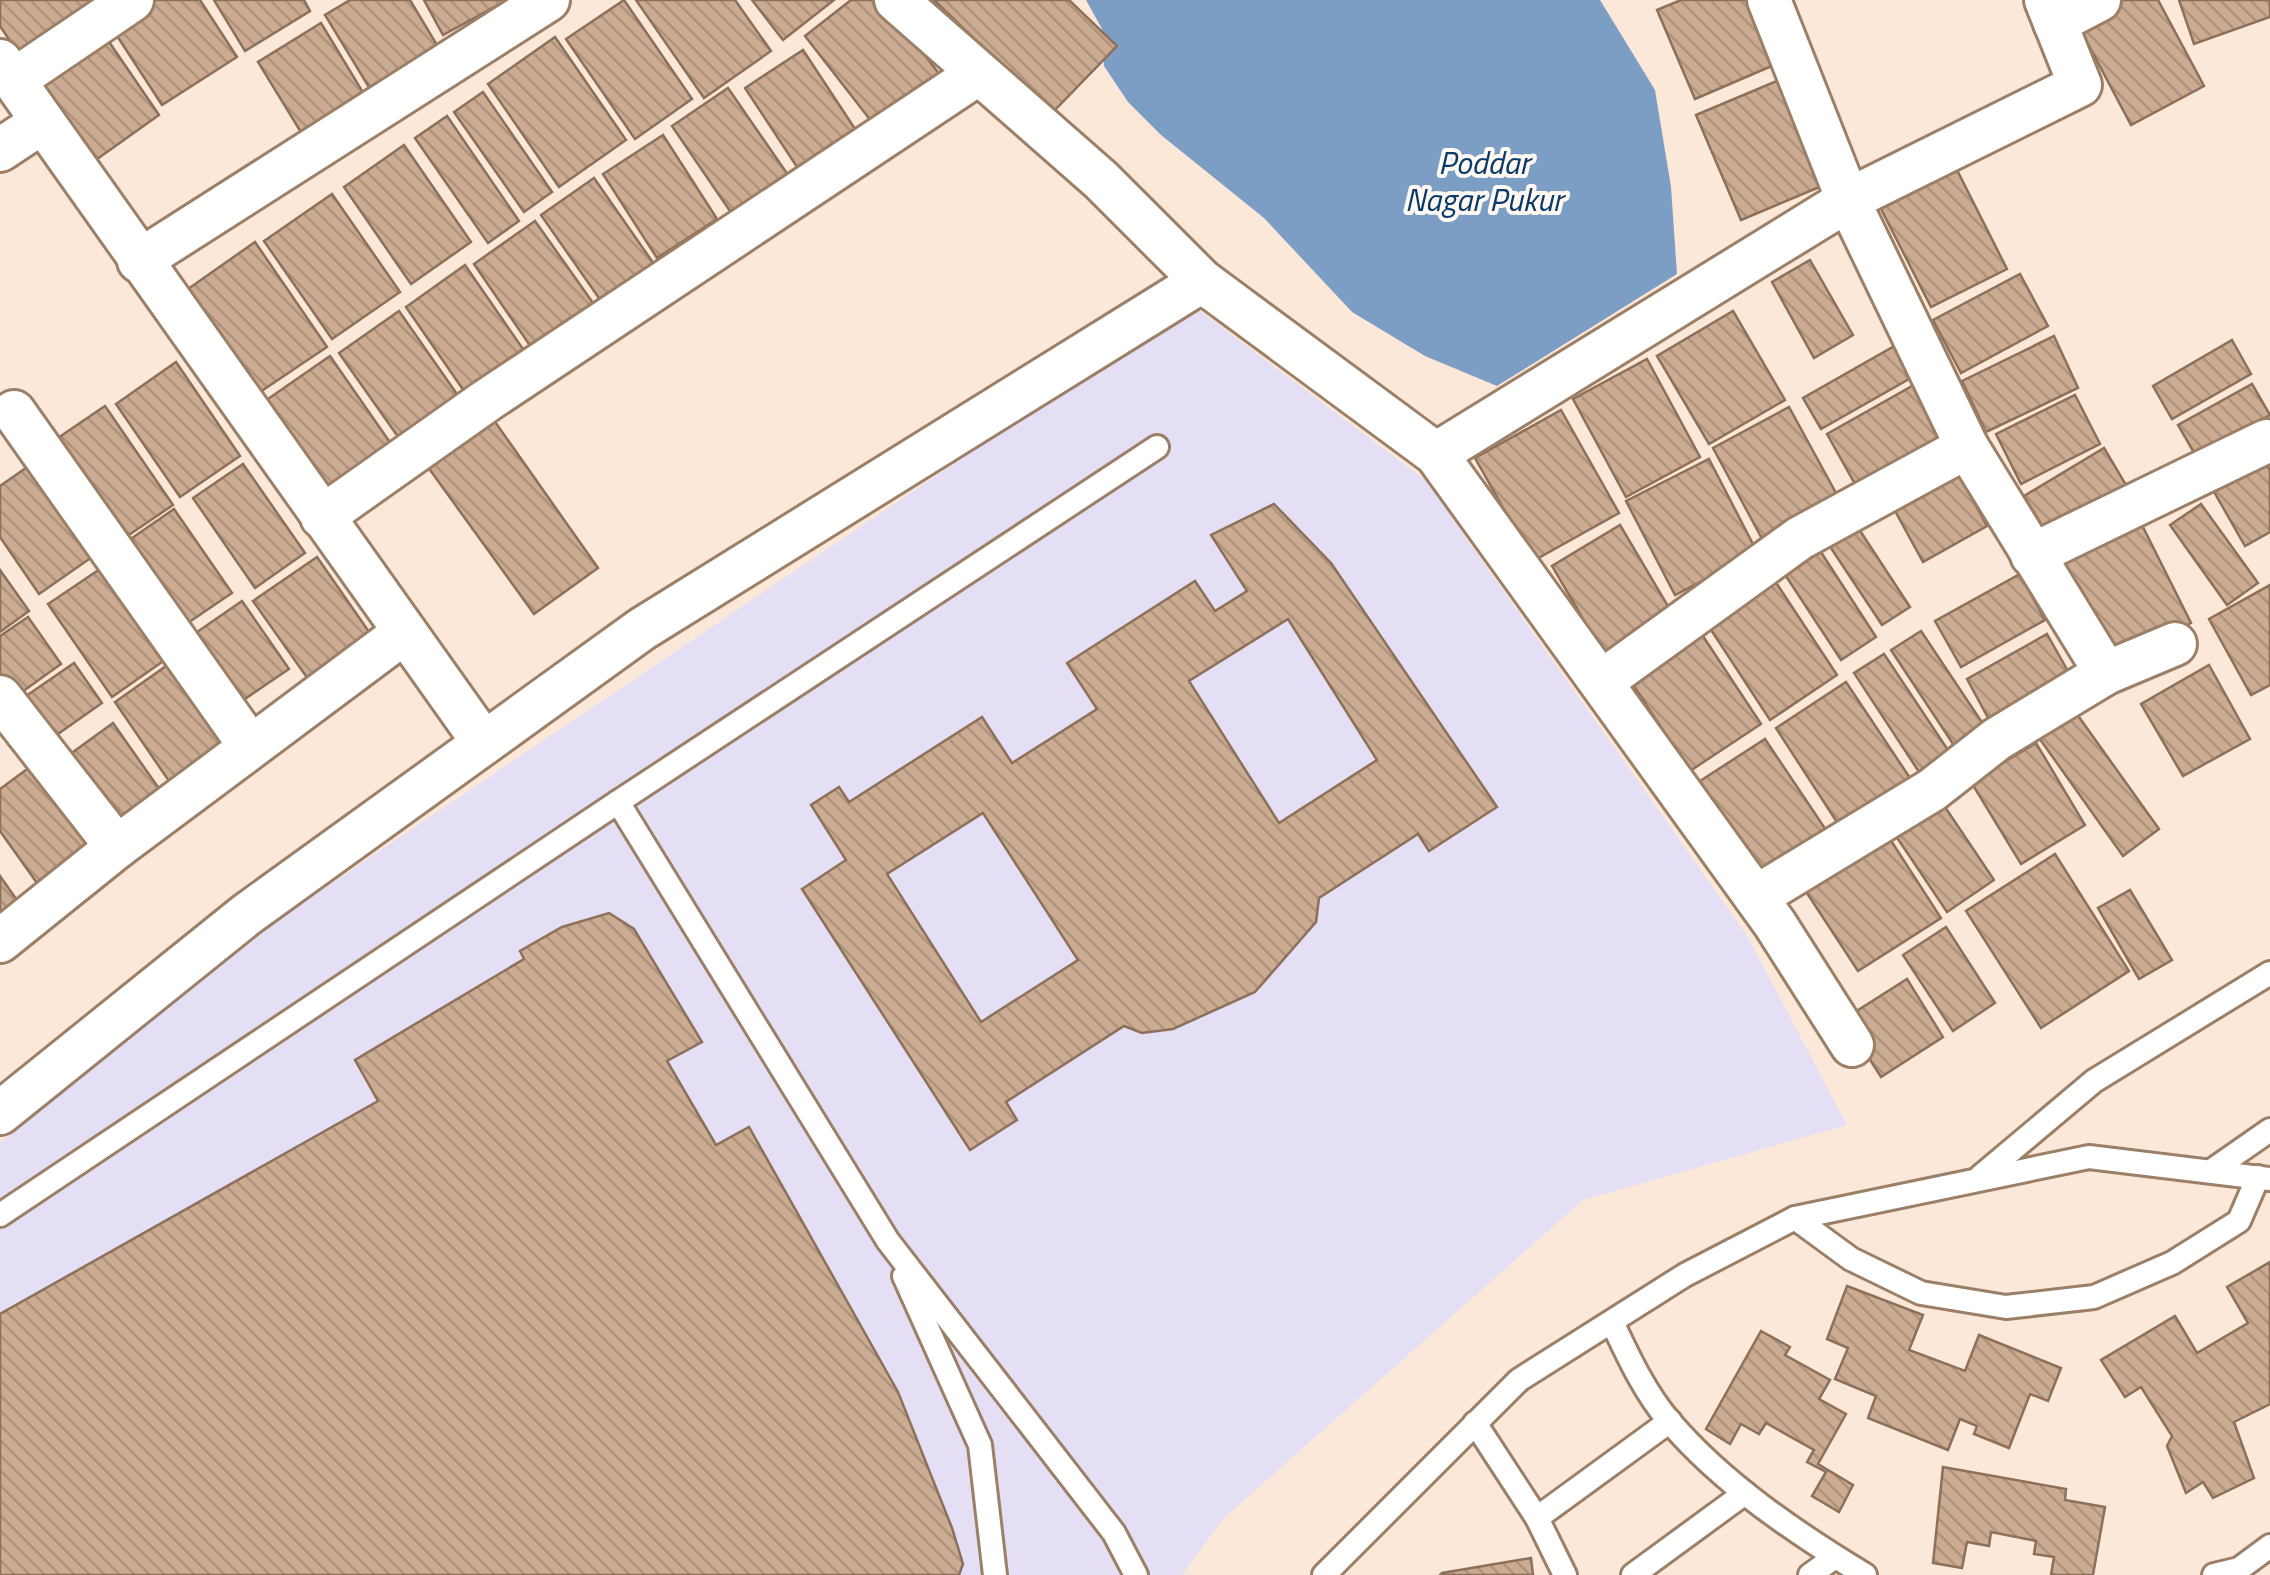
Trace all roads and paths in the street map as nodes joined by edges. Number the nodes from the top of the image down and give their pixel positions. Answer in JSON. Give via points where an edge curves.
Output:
{"nodes":[{"id":1,"x":132,"y":0,"type":"edge"},
{"id":2,"x":548,"y":0,"type":"edge"},
{"id":3,"x":896,"y":0,"type":"edge"},
{"id":4,"x":1770,"y":0,"type":"edge"},
{"id":5,"x":2099,"y":0,"type":"edge"},
{"id":6,"x":2050,"y":11,"type":"edge"},
{"id":7,"x":7,"y":70,"type":"edge"},
{"id":8,"x":976,"y":75,"type":"junction"},
{"id":9,"x":41,"y":123,"type":"junction"},
{"id":10,"x":0,"y":150,"type":"edge"},
{"id":11,"x":1848,"y":200,"type":"junction"},
{"id":12,"x":139,"y":262,"type":"junction"},
{"id":13,"x":1202,"y":280,"type":"junction"},
{"id":14,"x":14,"y":412,"type":"dead end"},
{"id":15,"x":2267,"y":440,"type":"dead end"},
{"id":16,"x":1157,"y":446,"type":"dead end"},
{"id":17,"x":1967,"y":446,"type":"junction"},
{"id":18,"x":1436,"y":454,"type":"junction"},
{"id":19,"x":322,"y":517,"type":"junction"},
{"id":20,"x":2032,"y":555,"type":"junction"},
{"id":21,"x":405,"y":632,"type":"junction"},
{"id":22,"x":2175,"y":644,"type":"dead end"},
{"id":23,"x":2106,"y":673,"type":"junction"},
{"id":24,"x":1601,"y":682,"type":"junction"},
{"id":25,"x":0,"y":697,"type":"edge"},
{"id":26,"x":484,"y":743,"type":"junction"},
{"id":27,"x":250,"y":746,"type":"junction"},
{"id":28,"x":618,"y":802,"type":"junction"},
{"id":29,"x":117,"y":847,"type":"junction"},
{"id":30,"x":1756,"y":897,"type":"junction"},
{"id":31,"x":0,"y":941,"type":"edge"},
{"id":32,"x":2270,"y":973,"type":"edge"},
{"id":33,"x":1852,"y":1046,"type":"dead end"},
{"id":34,"x":6,"y":1095,"type":"edge"},
{"id":35,"x":2270,"y":1130,"type":"edge"},
{"id":36,"x":2214,"y":1170,"type":"junction"},
{"id":37,"x":1978,"y":1178,"type":"junction"},
{"id":38,"x":2264,"y":1178,"type":"edge"},
{"id":39,"x":0,"y":1215,"type":"edge"},
{"id":40,"x":1795,"y":1218,"type":"junction"},
{"id":41,"x":888,"y":1241,"type":"junction"},
{"id":42,"x":1612,"y":1322,"type":"junction"},
{"id":43,"x":1670,"y":1422,"type":"junction"},
{"id":44,"x":1475,"y":1423,"type":"junction"},
{"id":45,"x":1745,"y":1493,"type":"junction"},
{"id":46,"x":1536,"y":1518,"type":"junction"},
{"id":47,"x":2266,"y":1553,"type":"edge"},
{"id":48,"x":1835,"y":1557,"type":"junction"},
{"id":49,"x":995,"y":1575,"type":"edge"},
{"id":50,"x":1136,"y":1575,"type":"edge"},
{"id":51,"x":1324,"y":1575,"type":"edge"},
{"id":52,"x":1565,"y":1575,"type":"edge"},
{"id":53,"x":1633,"y":1575,"type":"edge"},
{"id":54,"x":1810,"y":1575,"type":"edge"},
{"id":55,"x":1864,"y":1575,"type":"edge"},
{"id":56,"x":2214,"y":1575,"type":"edge"}],
"edges":[{"from":1,"to":7,"type":"street"},
{"from":2,"to":12,"type":"street"},
{"from":3,"to":8,"type":"street"},
{"from":4,"to":11,"type":"street"},
{"from":5,"to":6,"type":"street"},
{"from":6,"to":11,"type":"street","via":[[2080,85]]},
{"from":7,"to":9,"type":"street"},
{"from":8,"to":13,"type":"street","via":[[1101,180]]},
{"from":8,"to":19,"type":"street"},
{"from":9,"to":10,"type":"street"},
{"from":9,"to":12,"type":"street"},
{"from":11,"to":17,"type":"street"},
{"from":11,"to":18,"type":"street"},
{"from":12,"to":19,"type":"street"},
{"from":13,"to":18,"type":"street"},
{"from":13,"to":26,"type":"street","via":[[642,629]]},
{"from":14,"to":27,"type":"street"},
{"from":15,"to":20,"type":"street"},
{"from":16,"to":28,"type":"lane"},
{"from":17,"to":20,"type":"street"},
{"from":17,"to":24,"type":"street","via":[[1800,538]]},
{"from":18,"to":24,"type":"street"},
{"from":19,"to":21,"type":"street"},
{"from":20,"to":23,"type":"street"},
{"from":21,"to":26,"type":"street"},
{"from":21,"to":27,"type":"street"},
{"from":22,"to":23,"type":"street"},
{"from":23,"to":30,"type":"street"},
{"from":24,"to":30,"type":"street"},
{"from":25,"to":29,"type":"street"},
{"from":26,"to":34,"type":"street"},
{"from":27,"to":29,"type":"street"},
{"from":28,"to":39,"type":"lane"},
{"from":28,"to":41,"type":"lane"},
{"from":29,"to":31,"type":"street"},
{"from":30,"to":33,"type":"street"},
{"from":32,"to":37,"type":"lane","via":[[2094,1080]]},
{"from":35,"to":36,"type":"lane"},
{"from":36,"to":37,"type":"lane","via":[[2088,1156]]},
{"from":36,"to":38,"type":"lane"},
{"from":37,"to":40,"type":"lane"},
{"from":38,"to":40,"type":"lane","via":[[2239,1220],[2172,1263],[2094,1297],[2006,1306],[1921,1293],[1850,1260]]},
{"from":40,"to":42,"type":"lane"},
{"from":41,"to":49,"type":"lane","via":[[980,1445]]},
{"from":41,"to":50,"type":"lane","via":[[1114,1533]]},
{"from":42,"to":43,"type":"lane"},
{"from":42,"to":44,"type":"lane","via":[[1519,1380]]},
{"from":43,"to":45,"type":"lane"},
{"from":43,"to":46,"type":"lane"},
{"from":44,"to":46,"type":"lane"},
{"from":44,"to":51,"type":"lane"},
{"from":45,"to":48,"type":"lane"},
{"from":45,"to":53,"type":"lane"},
{"from":46,"to":52,"type":"lane"},
{"from":47,"to":56,"type":"lane"},
{"from":48,"to":54,"type":"lane"},
{"from":48,"to":55,"type":"lane"}]}
